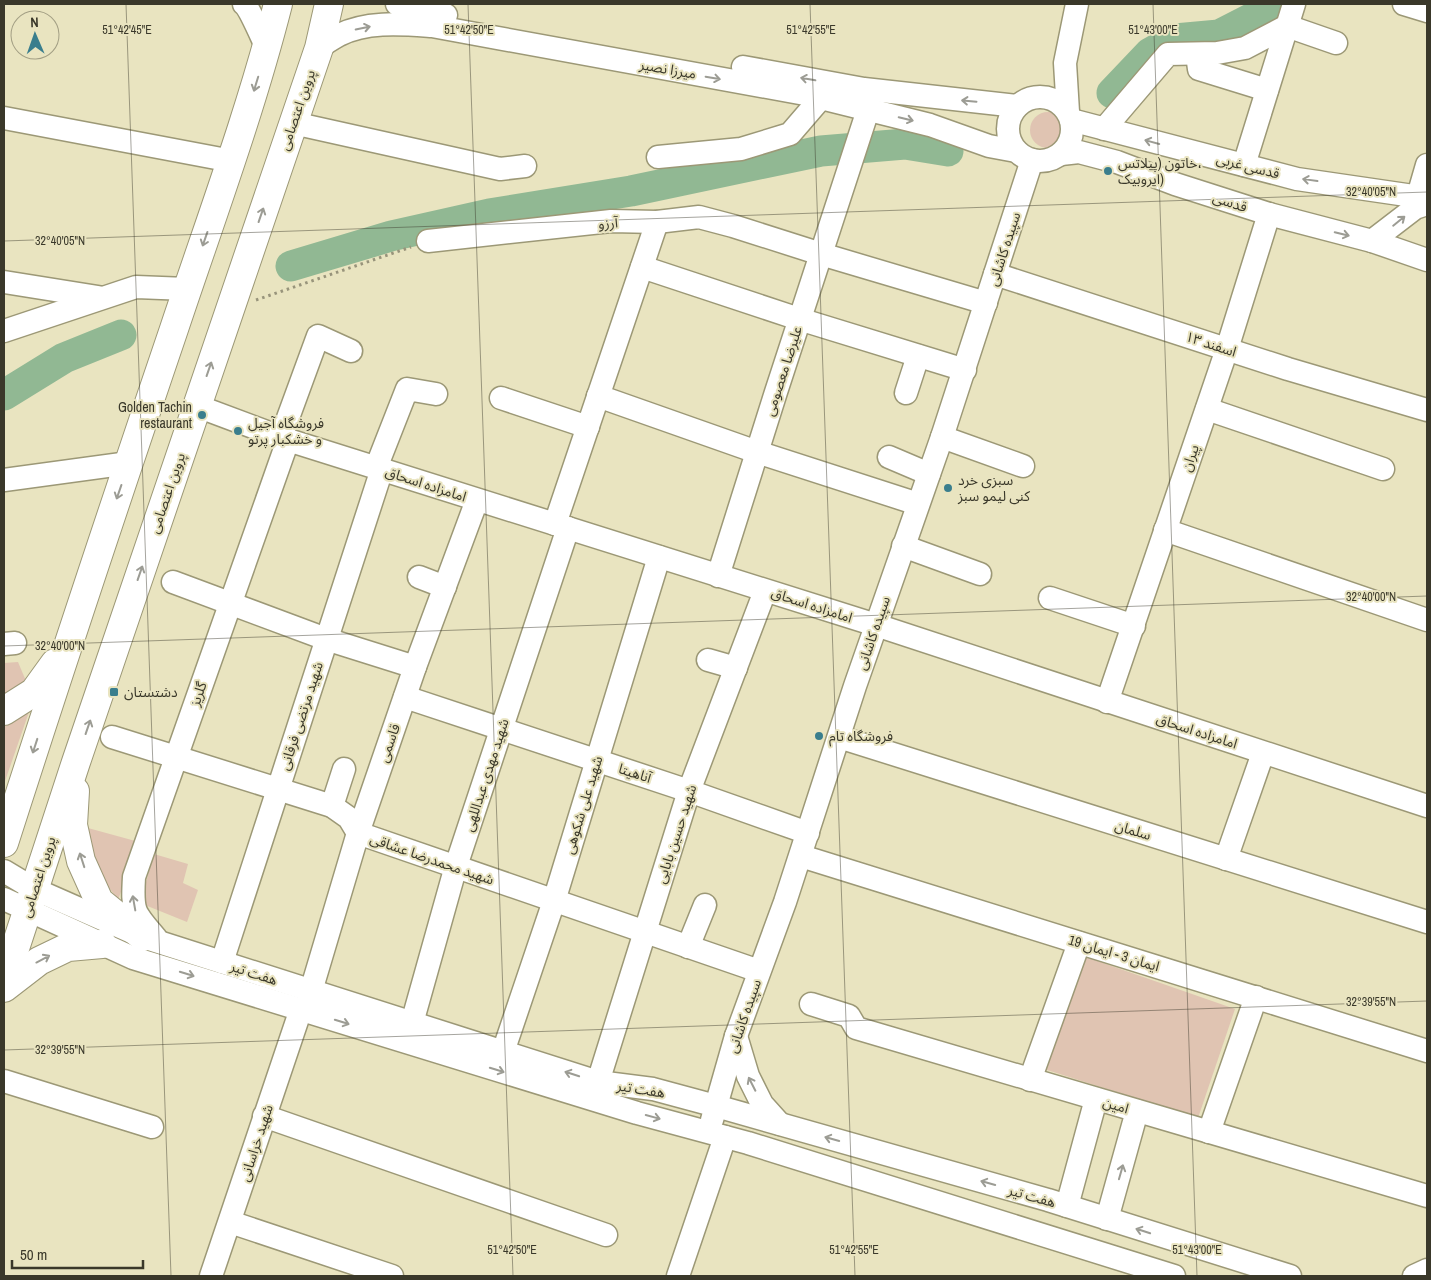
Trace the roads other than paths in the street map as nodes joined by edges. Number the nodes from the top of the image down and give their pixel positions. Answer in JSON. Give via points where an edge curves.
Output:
{"nodes":[{"id":1,"x":244,"y":4,"type":"edge"},
{"id":2,"x":278,"y":4,"type":"edge"},
{"id":3,"x":329,"y":4,"type":"edge"},
{"id":4,"x":1077,"y":4,"type":"edge"},
{"id":5,"x":1294,"y":4,"type":"edge"},
{"id":6,"x":1404,"y":4,"type":"edge"},
{"id":7,"x":1427,"y":11,"type":"edge"},
{"id":8,"x":410,"y":13,"type":"edge"},
{"id":9,"x":1287,"y":26,"type":"junction"},
{"id":10,"x":1336,"y":44,"type":"dead end"},
{"id":11,"x":267,"y":48,"type":"junction"},
{"id":12,"x":319,"y":48,"type":"junction"},
{"id":13,"x":1197,"y":54,"type":"junction"},
{"id":14,"x":1065,"y":63,"type":"junction"},
{"id":15,"x":1267,"y":90,"type":"junction"},
{"id":16,"x":821,"y":98,"type":"junction"},
{"id":17,"x":860,"y":102,"type":"junction"},
{"id":18,"x":1025,"y":102,"type":"junction"},
{"id":19,"x":1069,"y":116,"type":"junction"},
{"id":20,"x":4,"y":118,"type":"edge"},
{"id":21,"x":293,"y":123,"type":"junction"},
{"id":22,"x":1104,"y":129,"type":"junction"},
{"id":23,"x":1061,"y":154,"type":"junction"},
{"id":24,"x":1024,"y":156,"type":"junction"},
{"id":25,"x":658,"y":157,"type":"dead end"},
{"id":26,"x":232,"y":161,"type":"junction"},
{"id":27,"x":1244,"y":165,"type":"junction"},
{"id":28,"x":525,"y":166,"type":"dead end"},
{"id":29,"x":1427,"y":166,"type":"edge"},
{"id":30,"x":1424,"y":200,"type":"edge"},
{"id":31,"x":1268,"y":214,"type":"junction"},
{"id":32,"x":657,"y":222,"type":"junction"},
{"id":33,"x":428,"y":241,"type":"road end"},
{"id":34,"x":1372,"y":241,"type":"junction"},
{"id":35,"x":821,"y":254,"type":"junction"},
{"id":36,"x":1427,"y":260,"type":"edge"},
{"id":37,"x":642,"y":267,"type":"junction"},
{"id":38,"x":995,"y":274,"type":"junction"},
{"id":39,"x":4,"y":282,"type":"edge"},
{"id":40,"x":187,"y":289,"type":"junction"},
{"id":41,"x":102,"y":298,"type":"junction"},
{"id":42,"x":986,"y":303,"type":"junction"},
{"id":43,"x":799,"y":319,"type":"junction"},
{"id":44,"x":4,"y":331,"type":"edge"},
{"id":45,"x":1227,"y":349,"type":"junction"},
{"id":46,"x":351,"y":351,"type":"dead end"},
{"id":47,"x":918,"y":356,"type":"junction"},
{"id":48,"x":964,"y":370,"type":"junction"},
{"id":49,"x":906,"y":393,"type":"dead end"},
{"id":50,"x":436,"y":394,"type":"dead end"},
{"id":51,"x":598,"y":396,"type":"junction"},
{"id":52,"x":501,"y":398,"type":"dead end"},
{"id":53,"x":197,"y":406,"type":"junction"},
{"id":54,"x":1207,"y":409,"type":"junction"},
{"id":55,"x":1427,"y":410,"type":"edge"},
{"id":56,"x":588,"y":427,"type":"junction"},
{"id":57,"x":942,"y":437,"type":"junction"},
{"id":58,"x":284,"y":438,"type":"junction"},
{"id":59,"x":757,"y":452,"type":"junction"},
{"id":60,"x":889,"y":457,"type":"dead end"},
{"id":61,"x":129,"y":463,"type":"junction"},
{"id":62,"x":1023,"y":466,"type":"dead end"},
{"id":63,"x":379,"y":469,"type":"junction"},
{"id":64,"x":1383,"y":469,"type":"dead end"},
{"id":65,"x":929,"y":474,"type":"junction"},
{"id":66,"x":4,"y":480,"type":"edge"},
{"id":67,"x":477,"y":500,"type":"junction"},
{"id":68,"x":918,"y":504,"type":"junction"},
{"id":69,"x":561,"y":526,"type":"junction"},
{"id":70,"x":1166,"y":530,"type":"junction"},
{"id":71,"x":903,"y":546,"type":"junction"},
{"id":72,"x":659,"y":557,"type":"junction"},
{"id":73,"x":980,"y":574,"type":"dead end"},
{"id":74,"x":718,"y":576,"type":"junction"},
{"id":75,"x":419,"y":577,"type":"dead end"},
{"id":76,"x":173,"y":582,"type":"dead end"},
{"id":77,"x":445,"y":587,"type":"junction"},
{"id":78,"x":765,"y":591,"type":"junction"},
{"id":79,"x":1050,"y":598,"type":"dead end"},
{"id":80,"x":229,"y":604,"type":"junction"},
{"id":81,"x":1427,"y":620,"type":"edge"},
{"id":82,"x":876,"y":626,"type":"junction"},
{"id":83,"x":1134,"y":626,"type":"junction"},
{"id":84,"x":326,"y":640,"type":"junction"},
{"id":85,"x":67,"y":645,"type":"junction"},
{"id":86,"x":708,"y":660,"type":"dead end"},
{"id":87,"x":415,"y":667,"type":"junction"},
{"id":88,"x":736,"y":668,"type":"junction"},
{"id":89,"x":405,"y":697,"type":"junction"},
{"id":90,"x":1107,"y":702,"type":"junction"},
{"id":91,"x":4,"y":711,"type":"edge"},
{"id":92,"x":501,"y":730,"type":"junction"},
{"id":93,"x":112,"y":737,"type":"dead end"},
{"id":94,"x":839,"y":737,"type":"junction"},
{"id":95,"x":1263,"y":753,"type":"junction"},
{"id":96,"x":176,"y":758,"type":"junction"},
{"id":97,"x":597,"y":761,"type":"junction"},
{"id":98,"x":76,"y":762,"type":"junction"},
{"id":99,"x":344,"y":769,"type":"dead end"},
{"id":100,"x":277,"y":790,"type":"junction"},
{"id":101,"x":690,"y":791,"type":"junction"},
{"id":102,"x":332,"y":806,"type":"junction"},
{"id":103,"x":1427,"y":806,"type":"edge"},
{"id":104,"x":358,"y":833,"type":"junction"},
{"id":105,"x":808,"y":833,"type":"junction"},
{"id":106,"x":4,"y":843,"type":"edge"},
{"id":107,"x":801,"y":856,"type":"junction"},
{"id":108,"x":1226,"y":859,"type":"junction"},
{"id":109,"x":456,"y":866,"type":"junction"},
{"id":110,"x":4,"y":871,"type":"edge"},
{"id":111,"x":4,"y":899,"type":"edge"},
{"id":112,"x":31,"y":900,"type":"junction"},
{"id":113,"x":554,"y":901,"type":"junction"},
{"id":114,"x":705,"y":905,"type":"dead end"},
{"id":115,"x":1427,"y":922,"type":"edge"},
{"id":116,"x":644,"y":933,"type":"junction"},
{"id":117,"x":1079,"y":943,"type":"junction"},
{"id":118,"x":102,"y":944,"type":"junction"},
{"id":119,"x":688,"y":947,"type":"junction"},
{"id":120,"x":151,"y":948,"type":"junction"},
{"id":121,"x":222,"y":962,"type":"junction"},
{"id":122,"x":759,"y":971,"type":"junction"},
{"id":123,"x":4,"y":982,"type":"edge"},
{"id":124,"x":4,"y":988,"type":"edge"},
{"id":125,"x":1256,"y":997,"type":"junction"},
{"id":126,"x":306,"y":1000,"type":"junction"},
{"id":127,"x":812,"y":1004,"type":"dead end"},
{"id":128,"x":412,"y":1023,"type":"junction"},
{"id":129,"x":736,"y":1036,"type":"junction"},
{"id":130,"x":1427,"y":1051,"type":"edge"},
{"id":131,"x":504,"y":1052,"type":"junction"},
{"id":132,"x":1030,"y":1080,"type":"junction"},
{"id":133,"x":4,"y":1081,"type":"edge"},
{"id":134,"x":598,"y":1082,"type":"junction"},
{"id":135,"x":1096,"y":1099,"type":"junction"},
{"id":136,"x":716,"y":1106,"type":"junction"},
{"id":137,"x":1138,"y":1111,"type":"junction"},
{"id":138,"x":264,"y":1116,"type":"junction"},
{"id":139,"x":780,"y":1124,"type":"junction"},
{"id":140,"x":152,"y":1127,"type":"dead end"},
{"id":141,"x":1209,"y":1132,"type":"junction"},
{"id":142,"x":717,"y":1134,"type":"junction"},
{"id":143,"x":1427,"y":1196,"type":"edge"},
{"id":144,"x":1067,"y":1206,"type":"junction"},
{"id":145,"x":1108,"y":1219,"type":"junction"},
{"id":146,"x":230,"y":1222,"type":"junction"},
{"id":147,"x":606,"y":1235,"type":"dead end"},
{"id":148,"x":1427,"y":1270,"type":"edge"},
{"id":149,"x":1279,"y":1275,"type":"edge"},
{"id":150,"x":211,"y":1276,"type":"edge"},
{"id":151,"x":392,"y":1276,"type":"edge"},
{"id":152,"x":678,"y":1276,"type":"edge"},
{"id":153,"x":1174,"y":1276,"type":"edge"},
{"id":154,"x":1414,"y":1276,"type":"edge"}],
"edges":[{"from":1,"to":11,"type":"street"},
{"from":2,"to":11,"type":"main road"},
{"from":3,"to":12,"type":"main road","name":"پروین اعتصامی"},
{"from":4,"to":14,"type":"street"},
{"from":5,"to":9,"type":"street"},
{"from":6,"to":7,"type":"street"},
{"from":12,"to":8,"type":"street","name":"میرزا نصیر","one_way":true,"via":[[357,29],[397,24]]},
{"from":8,"to":16,"type":"street","name":"میرزا نصیر","one_way":true,"via":[[442,28]]},
{"from":17,"to":8,"type":"street","name":"میرزا نصیر","one_way":true},
{"from":9,"to":10,"type":"street"},
{"from":9,"to":13,"type":"street","via":[[1245,48]]},
{"from":9,"to":15,"type":"street"},
{"from":11,"to":26,"type":"main road","one_way":true},
{"from":12,"to":21,"type":"main road","name":"پروین اعتصامی"},
{"from":13,"to":15,"type":"street","via":[[1199,69]]},
{"from":13,"to":22,"type":"street","via":[[1168,54]]},
{"from":14,"to":18,"type":"street"},
{"from":14,"to":19,"type":"street"},
{"from":15,"to":27,"type":"street"},
{"from":16,"to":17,"type":"street","name":"میرزا نصیر"},
{"from":16,"to":25,"type":"street","via":[[790,134],[741,149]]},
{"from":18,"to":17,"type":"street","name":"میرزا نصیر","one_way":true},
{"from":17,"to":24,"type":"street","name":"میرزا نصیر","one_way":true},
{"from":17,"to":35,"type":"street","name":"علیرضا معصومی","via":[[849,167]]},
{"from":18,"to":19,"type":"street","via":[[1048,98],[1056,101]]},
{"from":18,"to":24,"type":"street","via":[[1010,116],[1007,128],[1010,140]]},
{"from":19,"to":22,"type":"street","name":"قدسی غربی"},
{"from":19,"to":23,"type":"street","via":[[1071,138]]},
{"from":20,"to":26,"type":"street"},
{"from":21,"to":28,"type":"street","via":[[500,169]]},
{"from":53,"to":21,"type":"main road","name":"پروین اعتصامی","one_way":true},
{"from":27,"to":22,"type":"street","name":"قدسی غربی","one_way":true},
{"from":23,"to":24,"type":"street","via":[[1042,161]]},
{"from":23,"to":31,"type":"street","name":"قدسی","via":[[1079,152],[1117,162]]},
{"from":24,"to":38,"type":"street","name":"سپیده کاشانی"},
{"from":26,"to":40,"type":"main road","one_way":true},
{"from":30,"to":27,"type":"street","name":"قدسی غربی","one_way":true,"via":[[1297,178]]},
{"from":29,"to":30,"type":"street"},
{"from":34,"to":30,"type":"street","one_way":true},
{"from":31,"to":34,"type":"street","name":"قدسی","one_way":true},
{"from":31,"to":45,"type":"street","name":"پیران"},
{"from":32,"to":33,"type":"street","name":"آرزو","via":[[611,221]]},
{"from":32,"to":35,"type":"street","name":"آرزو","via":[[700,218]]},
{"from":32,"to":37,"type":"street","name":"شهید مهدی عبداللهی"},
{"from":34,"to":36,"type":"street","name":"قدسی"},
{"from":35,"to":42,"type":"street","name":"آرزو"},
{"from":35,"to":43,"type":"street","name":"علیرضا معصومی"},
{"from":37,"to":43,"type":"street"},
{"from":37,"to":51,"type":"street","name":"شهید مهدی عبداللهی"},
{"from":38,"to":42,"type":"street","name":"سپیده کاشانی"},
{"from":38,"to":45,"type":"street","name":"اسفند ۱۳"},
{"from":39,"to":41,"type":"street"},
{"from":40,"to":41,"type":"street","via":[[136,287]]},
{"from":40,"to":61,"type":"main road"},
{"from":41,"to":44,"type":"street"},
{"from":42,"to":48,"type":"street","name":"سپیده کاشانی"},
{"from":43,"to":47,"type":"street"},
{"from":43,"to":59,"type":"street","name":"علیرضا معصومی"},
{"from":45,"to":54,"type":"street","name":"پیران"},
{"from":45,"to":55,"type":"street","name":"اسفند ۱۳"},
{"from":46,"to":58,"type":"street","name":"گلریز","via":[[318,336]]},
{"from":47,"to":48,"type":"street"},
{"from":47,"to":49,"type":"street"},
{"from":48,"to":57,"type":"street","name":"سپیده کاشانی"},
{"from":50,"to":63,"type":"street","name":"شهید مرتضی فرقانی","via":[[407,389]]},
{"from":51,"to":56,"type":"street","name":"شهید مهدی عبداللهی"},
{"from":51,"to":59,"type":"street"},
{"from":52,"to":56,"type":"street"},
{"from":53,"to":58,"type":"street","name":"امامزاده اسحاق"},
{"from":98,"to":53,"type":"main road","name":"پروین اعتصامی","one_way":true},
{"from":54,"to":64,"type":"street"},
{"from":54,"to":70,"type":"street","name":"پیران"},
{"from":56,"to":69,"type":"street","name":"شهید مهدی عبداللهی"},
{"from":57,"to":62,"type":"street"},
{"from":57,"to":65,"type":"street","name":"سپیده کاشانی"},
{"from":58,"to":63,"type":"street","name":"امامزاده اسحاق"},
{"from":58,"to":80,"type":"street","name":"گلریز"},
{"from":59,"to":68,"type":"street"},
{"from":59,"to":74,"type":"street","name":"علیرضا معصومی"},
{"from":60,"to":65,"type":"street"},
{"from":61,"to":66,"type":"street"},
{"from":61,"to":85,"type":"main road","one_way":true},
{"from":63,"to":67,"type":"street","name":"امامزاده اسحاق"},
{"from":63,"to":84,"type":"street","name":"شهید مرتضی فرقانی"},
{"from":65,"to":68,"type":"street","name":"سپیده کاشانی"},
{"from":67,"to":69,"type":"street","name":"امامزاده اسحاق"},
{"from":67,"to":77,"type":"street","name":"قاسمی"},
{"from":68,"to":71,"type":"street","name":"سپیده کاشانی"},
{"from":69,"to":72,"type":"street","name":"امامزاده اسحاق"},
{"from":69,"to":92,"type":"street","name":"شهید مهدی عبداللهی"},
{"from":70,"to":81,"type":"street"},
{"from":70,"to":83,"type":"street","name":"پیران"},
{"from":71,"to":73,"type":"street"},
{"from":71,"to":82,"type":"street","name":"سپیده کاشانی"},
{"from":72,"to":74,"type":"street","name":"امامزاده اسحاق"},
{"from":72,"to":97,"type":"street","name":"شهید علی شکوهی"},
{"from":74,"to":78,"type":"street","name":"امامزاده اسحاق"},
{"from":75,"to":77,"type":"street"},
{"from":76,"to":80,"type":"street"},
{"from":77,"to":87,"type":"street","name":"قاسمی"},
{"from":78,"to":82,"type":"street","name":"امامزاده اسحاق"},
{"from":78,"to":88,"type":"street","name":"شهید حسین بابایی"},
{"from":79,"to":83,"type":"street"},
{"from":80,"to":84,"type":"street"},
{"from":80,"to":96,"type":"street","name":"گلریز"},
{"from":82,"to":90,"type":"street","name":"امامزاده اسحاق"},
{"from":82,"to":94,"type":"street","name":"سپیده کاشانی"},
{"from":83,"to":90,"type":"street","name":"پیران"},
{"from":84,"to":87,"type":"street"},
{"from":84,"to":100,"type":"street","name":"شهید مرتضی فرقانی"},
{"from":85,"to":91,"type":"main road","via":[[34,692]]},
{"from":85,"to":106,"type":"main road","one_way":true},
{"from":86,"to":88,"type":"street"},
{"from":87,"to":89,"type":"street","name":"قاسمی"},
{"from":88,"to":101,"type":"street","name":"شهید حسین بابایی"},
{"from":89,"to":92,"type":"street","name":"آناهیتا"},
{"from":89,"to":104,"type":"street","name":"قاسمی"},
{"from":90,"to":95,"type":"street","name":"امامزاده اسحاق"},
{"from":92,"to":97,"type":"street","name":"آناهیتا"},
{"from":92,"to":109,"type":"street","name":"شهید مهدی عبداللهی"},
{"from":93,"to":96,"type":"street","name":"شهید محمدرضا عشاقی"},
{"from":94,"to":105,"type":"street","name":"سپیده کاشانی"},
{"from":94,"to":108,"type":"street","name":"سلمان"},
{"from":95,"to":103,"type":"street","name":"امامزاده اسحاق"},
{"from":95,"to":108,"type":"street"},
{"from":96,"to":100,"type":"street","name":"شهید محمدرضا عشاقی"},
{"from":120,"to":96,"type":"street","name":"گلریز","one_way":true,"via":[[133,903],[134,877]]},
{"from":97,"to":101,"type":"street","name":"آناهیتا"},
{"from":97,"to":113,"type":"street","name":"شهید علی شکوهی"},
{"from":98,"to":112,"type":"main road","name":"پروین اعتصامی"},
{"from":120,"to":98,"type":"main road","one_way":true,"via":[[99,901],[81,861],[74,825]]},
{"from":99,"to":102,"type":"street"},
{"from":100,"to":102,"type":"street","name":"شهید محمدرضا عشاقی"},
{"from":100,"to":121,"type":"street","name":"شهید مرتضی فرقانی"},
{"from":101,"to":105,"type":"street","name":"آناهیتا"},
{"from":101,"to":116,"type":"street","name":"شهید حسین بابایی"},
{"from":102,"to":104,"type":"street","name":"شهید محمدرضا عشاقی","via":[[349,818]]},
{"from":104,"to":109,"type":"street","name":"شهید محمدرضا عشاقی"},
{"from":104,"to":126,"type":"street","name":"قاسمی"},
{"from":105,"to":107,"type":"street","name":"سپیده کاشانی"},
{"from":107,"to":117,"type":"street","name":"ایمان 3 - ایمان 19"},
{"from":107,"to":122,"type":"street","name":"سپیده کاشانی"},
{"from":108,"to":115,"type":"street","name":"سلمان"},
{"from":109,"to":113,"type":"street","name":"شهید محمدرضا عشاقی"},
{"from":109,"to":128,"type":"street","name":"شهید مهدی عبداللهی"},
{"from":110,"to":112,"type":"street","name":"هفت تیر"},
{"from":111,"to":112,"type":"street","name":"هفت تیر"},
{"from":112,"to":118,"type":"street","name":"هفت تیر"},
{"from":112,"to":120,"type":"street","name":"هفت تیر"},
{"from":112,"to":123,"type":"main road","name":"پروین اعتصامی"},
{"from":113,"to":116,"type":"street","name":"شهید محمدرضا عشاقی"},
{"from":113,"to":131,"type":"street","name":"شهید علی شکوهی"},
{"from":114,"to":119,"type":"street"},
{"from":116,"to":119,"type":"street","name":"شهید محمدرضا عشاقی"},
{"from":116,"to":134,"type":"street","name":"شهید حسین بابایی"},
{"from":117,"to":125,"type":"street","name":"ایمان 3 - ایمان 19"},
{"from":117,"to":132,"type":"street"},
{"from":118,"to":120,"type":"street","name":"هفت تیر","via":[[133,958]]},
{"from":124,"to":118,"type":"main road","one_way":true,"via":[[39,961],[68,947]]},
{"from":119,"to":122,"type":"street","name":"شهید محمدرضا عشاقی"},
{"from":120,"to":121,"type":"street","name":"هفت تیر"},
{"from":120,"to":126,"type":"street","name":"هفت تیر","one_way":true},
{"from":121,"to":126,"type":"street","name":"هفت تیر"},
{"from":122,"to":129,"type":"street","name":"سپیده کاشانی"},
{"from":125,"to":130,"type":"street","name":"ایمان 3 - ایمان 19"},
{"from":125,"to":141,"type":"street"},
{"from":126,"to":128,"type":"street","name":"هفت تیر"},
{"from":126,"to":138,"type":"street","name":"شهید خراسانی"},
{"from":126,"to":142,"type":"street","name":"هفت تیر","one_way":true,"via":[[637,1113]]},
{"from":127,"to":132,"type":"street","name":"امین","via":[[849,1016],[856,1028]]},
{"from":128,"to":131,"type":"street","name":"هفت تیر"},
{"from":129,"to":136,"type":"street","name":"سپیده کاشانی"},
{"from":139,"to":129,"type":"street","one_way":true,"via":[[762,1104],[748,1076]]},
{"from":134,"to":131,"type":"street","name":"هفت تیر","one_way":true},
{"from":132,"to":135,"type":"street","name":"امین"},
{"from":133,"to":140,"type":"street"},
{"from":134,"to":136,"type":"street","name":"هفت تیر","via":[[653,1089]]},
{"from":135,"to":137,"type":"street","name":"امین"},
{"from":135,"to":144,"type":"street"},
{"from":136,"to":139,"type":"street","name":"هفت تیر"},
{"from":136,"to":142,"type":"street","name":"سپیده کاشانی"},
{"from":137,"to":141,"type":"street","name":"امین"},
{"from":145,"to":137,"type":"street","one_way":true},
{"from":138,"to":146,"type":"street","name":"شهید خراسانی"},
{"from":138,"to":147,"type":"street"},
{"from":144,"to":139,"type":"street","name":"هفت تیر","one_way":true},
{"from":141,"to":143,"type":"street","name":"امین"},
{"from":142,"to":152,"type":"street","name":"سپیده کاشانی"},
{"from":142,"to":153,"type":"street","name":"هفت تیر"},
{"from":144,"to":145,"type":"street","name":"هفت تیر"},
{"from":149,"to":145,"type":"street","name":"هفت تیر","one_way":true},
{"from":146,"to":150,"type":"street","name":"شهید خراسانی"},
{"from":146,"to":151,"type":"street"},
{"from":148,"to":154,"type":"street"}]}
